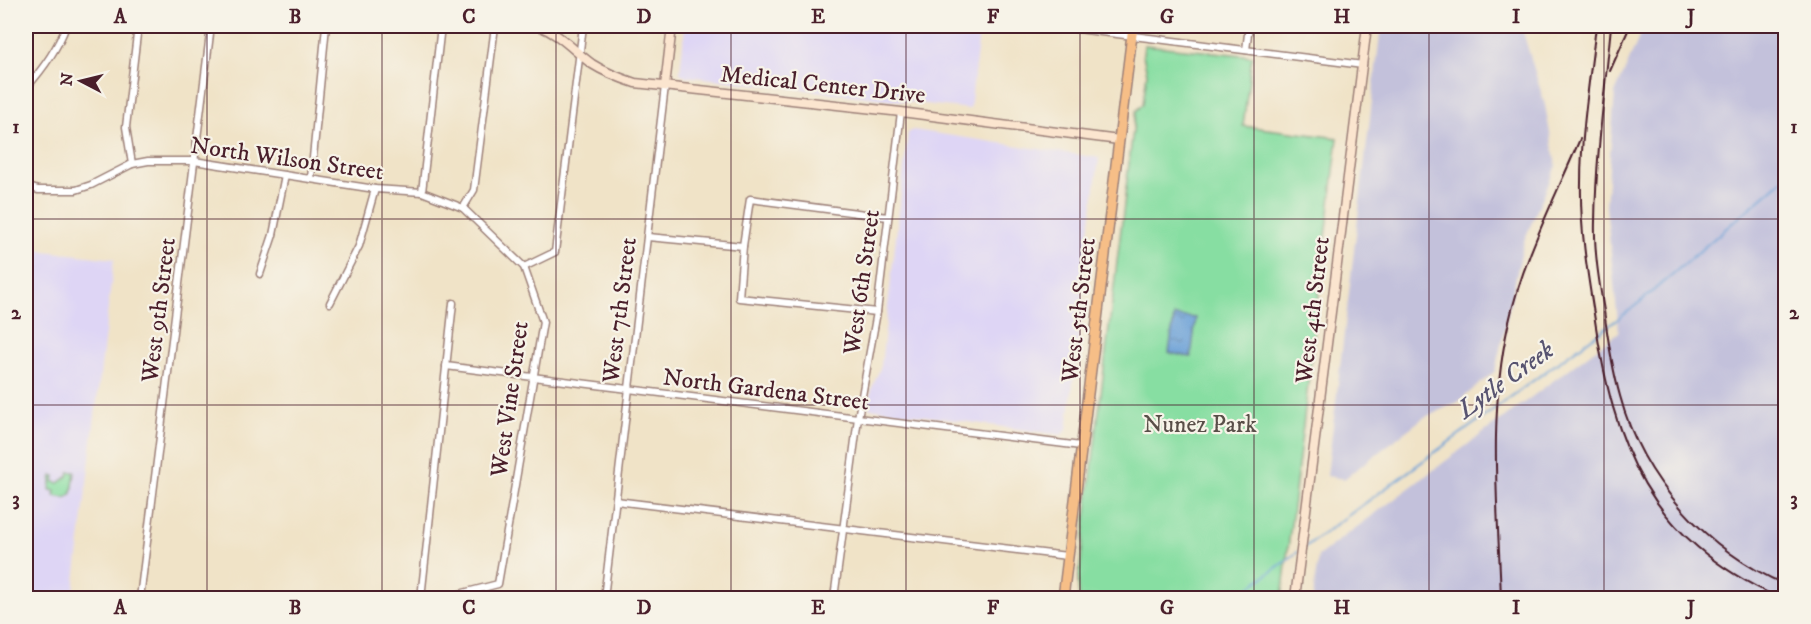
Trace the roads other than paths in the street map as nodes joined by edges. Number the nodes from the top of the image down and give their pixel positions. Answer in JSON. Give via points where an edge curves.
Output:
{"nodes":[{"id":1,"x":66,"y":26,"type":"edge"},
{"id":2,"x":138,"y":26,"type":"edge"},
{"id":3,"x":211,"y":26,"type":"edge"},
{"id":4,"x":326,"y":26,"type":"edge"},
{"id":5,"x":441,"y":26,"type":"edge"},
{"id":6,"x":495,"y":26,"type":"edge"},
{"id":7,"x":539,"y":26,"type":"edge"},
{"id":8,"x":583,"y":26,"type":"edge"},
{"id":9,"x":672,"y":26,"type":"edge"},
{"id":10,"x":1054,"y":26,"type":"edge"},
{"id":11,"x":1249,"y":26,"type":"edge"},
{"id":12,"x":1367,"y":26,"type":"edge"},
{"id":13,"x":1132,"y":31,"type":"edge"},
{"id":14,"x":1246,"y":50,"type":"junction"},
{"id":15,"x":580,"y":53,"type":"junction"},
{"id":16,"x":1363,"y":65,"type":"junction"},
{"id":17,"x":665,"y":86,"type":"junction"},
{"id":18,"x":26,"y":88,"type":"edge"},
{"id":19,"x":901,"y":112,"type":"junction"},
{"id":20,"x":1119,"y":140,"type":"junction"},
{"id":21,"x":194,"y":161,"type":"junction"},
{"id":22,"x":132,"y":164,"type":"junction"},
{"id":23,"x":285,"y":175,"type":"junction"},
{"id":24,"x":311,"y":178,"type":"junction"},
{"id":25,"x":26,"y":186,"type":"edge"},
{"id":26,"x":375,"y":189,"type":"junction"},
{"id":27,"x":422,"y":192,"type":"junction"},
{"id":28,"x":463,"y":208,"type":"junction"},
{"id":29,"x":888,"y":217,"type":"junction"},
{"id":30,"x":648,"y":237,"type":"junction"},
{"id":31,"x":742,"y":246,"type":"junction"},
{"id":32,"x":524,"y":267,"type":"junction"},
{"id":33,"x":260,"y":274,"type":"dead end"},
{"id":34,"x":330,"y":303,"type":"dead end"},
{"id":35,"x":453,"y":303,"type":"dead end"},
{"id":36,"x":877,"y":312,"type":"junction"},
{"id":37,"x":446,"y":366,"type":"junction"},
{"id":38,"x":534,"y":378,"type":"junction"},
{"id":39,"x":629,"y":390,"type":"junction"},
{"id":40,"x":858,"y":418,"type":"junction"},
{"id":41,"x":1081,"y":446,"type":"junction"},
{"id":42,"x":616,"y":501,"type":"junction"},
{"id":43,"x":843,"y":528,"type":"junction"},
{"id":44,"x":1067,"y":556,"type":"junction"},
{"id":45,"x":140,"y":598,"type":"edge"},
{"id":46,"x":421,"y":598,"type":"edge"},
{"id":47,"x":444,"y":598,"type":"edge"},
{"id":48,"x":604,"y":598,"type":"edge"},
{"id":49,"x":834,"y":598,"type":"edge"},
{"id":50,"x":1063,"y":598,"type":"edge"},
{"id":51,"x":1295,"y":598,"type":"edge"}],
"edges":[{"from":1,"to":18,"type":"street","via":[[44,68]]},
{"from":2,"to":22,"type":"street","via":[[126,127]]},
{"from":3,"to":21,"type":"street","name":"West 9th Street"},
{"from":4,"to":24,"type":"street"},
{"from":5,"to":27,"type":"street"},
{"from":6,"to":28,"type":"street","via":[[474,190]]},
{"from":7,"to":15,"type":"street","name":"Medical Center Drive"},
{"from":8,"to":15,"type":"street"},
{"from":9,"to":17,"type":"street","name":"West 7th Street"},
{"from":10,"to":13,"type":"street"},
{"from":11,"to":14,"type":"street"},
{"from":12,"to":16,"type":"street","name":"West 4th Street"},
{"from":13,"to":14,"type":"street"},
{"from":13,"to":20,"type":"main road","name":"West 5th Street"},
{"from":14,"to":16,"type":"street"},
{"from":15,"to":17,"type":"street","name":"Medical Center Drive","via":[[616,77]]},
{"from":15,"to":32,"type":"street","via":[[555,252]]},
{"from":16,"to":51,"type":"street","name":"West 4th Street"},
{"from":17,"to":19,"type":"street","name":"Medical Center Drive"},
{"from":17,"to":30,"type":"street","name":"West 7th Street"},
{"from":19,"to":20,"type":"street","name":"Medical Center Drive"},
{"from":19,"to":29,"type":"street","name":"West 6th Street"},
{"from":20,"to":41,"type":"main road","name":"West 5th Street"},
{"from":21,"to":22,"type":"street","name":"North Wilson Street"},
{"from":21,"to":23,"type":"street","name":"North Wilson Street"},
{"from":21,"to":45,"type":"street","name":"West 9th Street"},
{"from":22,"to":25,"type":"street","name":"North Wilson Street","via":[[76,190],[38,190]]},
{"from":23,"to":24,"type":"street","name":"North Wilson Street"},
{"from":23,"to":33,"type":"street","via":[[273,235]]},
{"from":24,"to":26,"type":"street","name":"North Wilson Street"},
{"from":26,"to":27,"type":"street","name":"North Wilson Street"},
{"from":26,"to":34,"type":"street","via":[[359,246]]},
{"from":27,"to":28,"type":"street","name":"North Wilson Street"},
{"from":28,"to":32,"type":"street","name":"North Wilson Street"},
{"from":29,"to":31,"type":"street","via":[[750,199]]},
{"from":29,"to":36,"type":"street","name":"West 6th Street"},
{"from":30,"to":31,"type":"street"},
{"from":30,"to":39,"type":"street","name":"West 7th Street"},
{"from":31,"to":36,"type":"street","via":[[739,298]]},
{"from":32,"to":38,"type":"street","name":"West Vine Street","via":[[543,322]]},
{"from":35,"to":37,"type":"street"},
{"from":36,"to":40,"type":"street","name":"West 6th Street"},
{"from":37,"to":38,"type":"street","name":"North Gardena Street"},
{"from":37,"to":46,"type":"street"},
{"from":38,"to":39,"type":"street","name":"North Gardena Street"},
{"from":38,"to":47,"type":"street","name":"West Vine Street","via":[[498,584]]},
{"from":39,"to":40,"type":"street","name":"North Gardena Street"},
{"from":39,"to":42,"type":"street","name":"West 7th Street"},
{"from":40,"to":41,"type":"street","name":"North Gardena Street"},
{"from":40,"to":43,"type":"street","name":"West 6th Street"},
{"from":41,"to":44,"type":"main road","name":"West 5th Street"},
{"from":42,"to":43,"type":"street"},
{"from":42,"to":48,"type":"street","name":"West 7th Street"},
{"from":43,"to":44,"type":"street"},
{"from":43,"to":49,"type":"street","name":"West 6th Street"},
{"from":44,"to":50,"type":"main road","name":"West 5th Street"}]}
